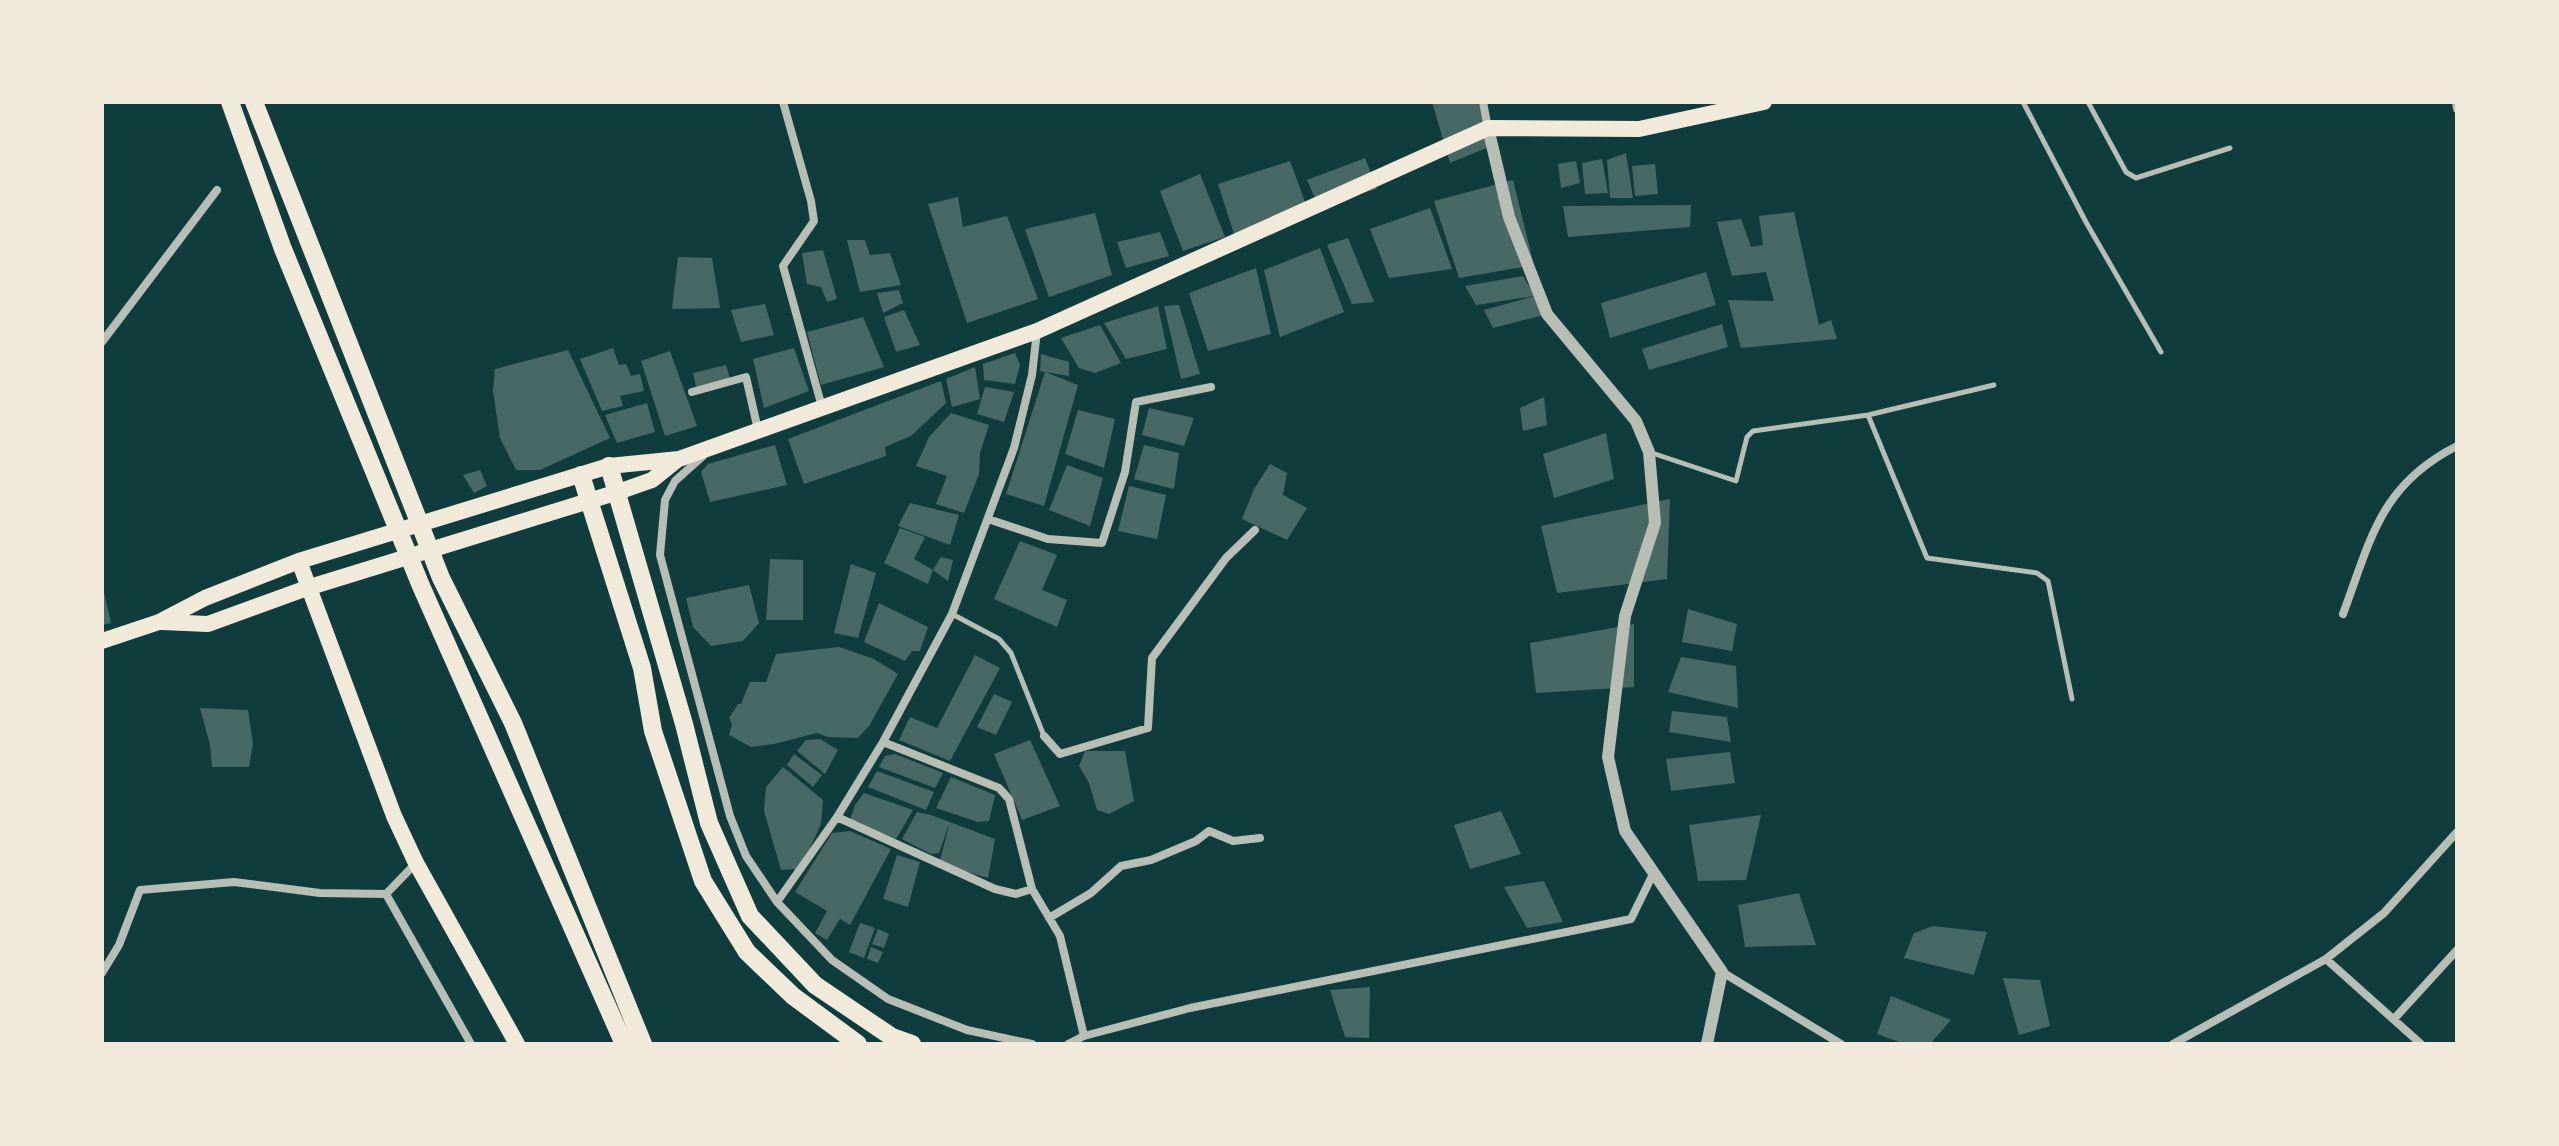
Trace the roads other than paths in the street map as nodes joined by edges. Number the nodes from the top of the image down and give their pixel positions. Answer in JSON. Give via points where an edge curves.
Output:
{"nodes":[{"id":1,"x":230,"y":102,"type":"edge"},
{"id":2,"x":254,"y":102,"type":"edge"},
{"id":3,"x":783,"y":102,"type":"edge"},
{"id":4,"x":1483,"y":102,"type":"edge"},
{"id":5,"x":1764,"y":102,"type":"edge"},
{"id":6,"x":2023,"y":102,"type":"edge"},
{"id":7,"x":2088,"y":102,"type":"edge"},
{"id":8,"x":2456,"y":102,"type":"edge"},
{"id":9,"x":2457,"y":109,"type":"edge"},
{"id":10,"x":1488,"y":128,"type":"junction"},
{"id":11,"x":2230,"y":148,"type":"dead end"},
{"id":12,"x":217,"y":190,"type":"dead end"},
{"id":13,"x":1037,"y":331,"type":"junction"},
{"id":14,"x":102,"y":342,"type":"edge"},
{"id":15,"x":2161,"y":352,"type":"dead end"},
{"id":16,"x":1994,"y":385,"type":"dead end"},
{"id":17,"x":1211,"y":387,"type":"dead end"},
{"id":18,"x":692,"y":392,"type":"dead end"},
{"id":19,"x":822,"y":407,"type":"junction"},
{"id":20,"x":1868,"y":415,"type":"junction"},
{"id":21,"x":758,"y":430,"type":"junction"},
{"id":22,"x":714,"y":445,"type":"junction"},
{"id":23,"x":2457,"y":446,"type":"edge"},
{"id":24,"x":1649,"y":452,"type":"junction"},
{"id":25,"x":679,"y":459,"type":"junction"},
{"id":26,"x":609,"y":466,"type":"junction"},
{"id":27,"x":581,"y":475,"type":"junction"},
{"id":28,"x":618,"y":492,"type":"junction"},
{"id":29,"x":589,"y":500,"type":"junction"},
{"id":30,"x":988,"y":519,"type":"junction"},
{"id":31,"x":1255,"y":530,"type":"dead end"},
{"id":32,"x":299,"y":561,"type":"junction"},
{"id":33,"x":307,"y":588,"type":"junction"},
{"id":34,"x":952,"y":614,"type":"junction"},
{"id":35,"x":2343,"y":614,"type":"dead end"},
{"id":36,"x":159,"y":622,"type":"junction"},
{"id":37,"x":102,"y":641,"type":"edge"},
{"id":38,"x":2072,"y":699,"type":"dead end"},
{"id":39,"x":1044,"y":736,"type":"joint"},
{"id":40,"x":883,"y":742,"type":"junction"},
{"id":41,"x":837,"y":817,"type":"junction"},
{"id":42,"x":2457,"y":832,"type":"edge"},
{"id":43,"x":1260,"y":838,"type":"dead end"},
{"id":44,"x":416,"y":863,"type":"junction"},
{"id":45,"x":1654,"y":872,"type":"junction"},
{"id":46,"x":1032,"y":889,"type":"junction"},
{"id":47,"x":386,"y":894,"type":"junction"},
{"id":48,"x":777,"y":902,"type":"junction"},
{"id":49,"x":1049,"y":918,"type":"junction"},
{"id":50,"x":2457,"y":950,"type":"edge"},
{"id":51,"x":2326,"y":959,"type":"junction"},
{"id":52,"x":1722,"y":972,"type":"junction"},
{"id":53,"x":102,"y":973,"type":"edge"},
{"id":54,"x":2394,"y":1019,"type":"junction"},
{"id":55,"x":1084,"y":1036,"type":"junction"},
{"id":56,"x":621,"y":1039,"type":"edge"},
{"id":57,"x":471,"y":1044,"type":"edge"},
{"id":58,"x":517,"y":1044,"type":"edge"},
{"id":59,"x":646,"y":1044,"type":"edge"},
{"id":60,"x":858,"y":1044,"type":"edge"},
{"id":61,"x":912,"y":1044,"type":"edge"},
{"id":62,"x":1032,"y":1044,"type":"edge"},
{"id":63,"x":1068,"y":1044,"type":"edge"},
{"id":64,"x":1707,"y":1044,"type":"edge"},
{"id":65,"x":1841,"y":1044,"type":"edge"},
{"id":66,"x":2173,"y":1044,"type":"edge"},
{"id":67,"x":2421,"y":1044,"type":"edge"}],
"edges":[{"from":1,"to":56,"type":"highway","via":[[283,249],[421,586]]},
{"from":2,"to":59,"type":"highway","via":[[441,578],[513,723]]},
{"from":3,"to":19,"type":"street","via":[[814,221],[783,266]]},
{"from":4,"to":10,"type":"street"},
{"from":5,"to":10,"type":"main road","via":[[1639,129]]},
{"from":6,"to":15,"type":"lane"},
{"from":7,"to":11,"type":"lane","via":[[2126,172],[2136,178]]},
{"from":8,"to":9,"type":"street"},
{"from":10,"to":13,"type":"main road"},
{"from":10,"to":24,"type":"street","via":[[1509,217],[1547,314],[1636,421]]},
{"from":12,"to":14,"type":"street"},
{"from":13,"to":19,"type":"main road"},
{"from":13,"to":30,"type":"street","via":[[1014,448]]},
{"from":16,"to":20,"type":"lane"},
{"from":17,"to":30,"type":"street","via":[[1136,402],[1125,472],[1102,543],[1048,539]]},
{"from":18,"to":21,"type":"street","via":[[746,377]]},
{"from":19,"to":21,"type":"main road"},
{"from":20,"to":24,"type":"lane","via":[[1753,431],[1736,481]]},
{"from":20,"to":38,"type":"lane","via":[[1927,558],[2037,573],[2048,581]]},
{"from":21,"to":22,"type":"main road"},
{"from":22,"to":25,"type":"main road"},
{"from":22,"to":48,"type":"street","via":[[675,481],[665,500],[660,555],[730,816],[746,856]]},
{"from":23,"to":35,"type":"street","via":[[2403,483],[2378,521]]},
{"from":24,"to":45,"type":"street","via":[[1655,523],[1625,616],[1608,757],[1625,831]]},
{"from":25,"to":26,"type":"main road"},
{"from":25,"to":28,"type":"main road","via":[[652,480]]},
{"from":26,"to":27,"type":"main road"},
{"from":26,"to":28,"type":"highway"},
{"from":27,"to":29,"type":"highway"},
{"from":27,"to":32,"type":"main road"},
{"from":28,"to":29,"type":"main road"},
{"from":28,"to":61,"type":"highway","via":[[709,823],[750,916],[815,985],[892,1037]]},
{"from":29,"to":33,"type":"main road"},
{"from":29,"to":60,"type":"highway","via":[[642,668],[653,731],[703,881],[747,952],[793,996]]},
{"from":30,"to":34,"type":"street"},
{"from":31,"to":39,"type":"street","via":[[1226,558],[1152,658],[1148,728],[1060,754]]},
{"from":32,"to":33,"type":"main road"},
{"from":32,"to":36,"type":"main road"},
{"from":33,"to":36,"type":"main road","via":[[208,624]]},
{"from":33,"to":44,"type":"main road"},
{"from":34,"to":39,"type":"lane","via":[[999,639],[1011,653]]},
{"from":34,"to":40,"type":"street"},
{"from":36,"to":37,"type":"main road"},
{"from":40,"to":41,"type":"street"},
{"from":40,"to":46,"type":"street","via":[[999,788],[1009,799]]},
{"from":41,"to":46,"type":"street","via":[[995,889],[1016,894]]},
{"from":41,"to":48,"type":"street"},
{"from":42,"to":51,"type":"street","via":[[2384,913]]},
{"from":43,"to":49,"type":"street","via":[[1233,841],[1209,831],[1151,860],[1121,866],[1091,893]]},
{"from":44,"to":47,"type":"street"},
{"from":44,"to":58,"type":"main road"},
{"from":45,"to":52,"type":"street"},
{"from":45,"to":55,"type":"street","via":[[1631,919],[1190,1008]]},
{"from":46,"to":49,"type":"street"},
{"from":47,"to":53,"type":"street","via":[[320,893],[234,882],[140,890]]},
{"from":47,"to":57,"type":"street"},
{"from":48,"to":62,"type":"street","via":[[832,960],[888,999],[967,1030]]},
{"from":49,"to":55,"type":"street","via":[[1060,936]]},
{"from":50,"to":54,"type":"street"},
{"from":51,"to":54,"type":"street"},
{"from":51,"to":66,"type":"street"},
{"from":52,"to":64,"type":"street"},
{"from":52,"to":65,"type":"street"},
{"from":54,"to":67,"type":"street"},
{"from":55,"to":63,"type":"street"}]}
